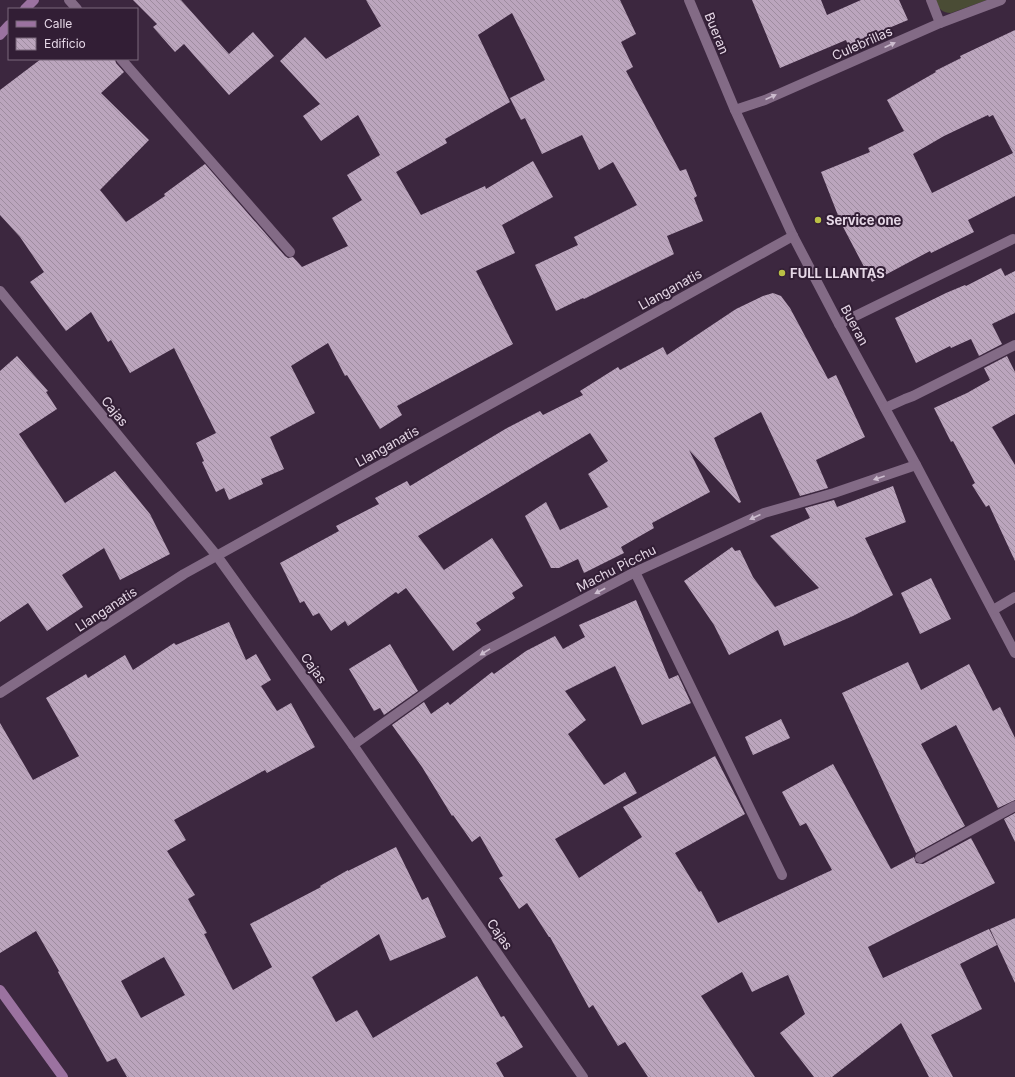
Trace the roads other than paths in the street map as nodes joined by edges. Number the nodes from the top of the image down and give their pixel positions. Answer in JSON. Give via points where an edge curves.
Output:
{"nodes":[{"id":1,"x":34,"y":0,"type":"edge"},
{"id":2,"x":69,"y":0,"type":"edge"},
{"id":3,"x":689,"y":0,"type":"edge"},
{"id":4,"x":931,"y":0,"type":"edge"},
{"id":5,"x":1001,"y":0,"type":"edge"},
{"id":6,"x":26,"y":8,"type":"edge"},
{"id":7,"x":76,"y":8,"type":"edge"},
{"id":8,"x":940,"y":23,"type":"junction"},
{"id":9,"x":8,"y":26,"type":"edge"},
{"id":10,"x":0,"y":35,"type":"edge"},
{"id":11,"x":122,"y":60,"type":"edge"},
{"id":12,"x":735,"y":110,"type":"junction"},
{"id":13,"x":793,"y":236,"type":"junction"},
{"id":14,"x":1013,"y":239,"type":"dead end"},
{"id":15,"x":290,"y":252,"type":"dead end"},
{"id":16,"x":0,"y":291,"type":"edge"},
{"id":17,"x":839,"y":324,"type":"junction"},
{"id":18,"x":1015,"y":345,"type":"edge"},
{"id":19,"x":885,"y":408,"type":"junction"},
{"id":20,"x":916,"y":465,"type":"junction"},
{"id":21,"x":217,"y":556,"type":"junction"},
{"id":22,"x":635,"y":572,"type":"junction"},
{"id":23,"x":1015,"y":597,"type":"edge"},
{"id":24,"x":993,"y":610,"type":"junction"},
{"id":25,"x":1015,"y":653,"type":"edge"},
{"id":26,"x":0,"y":692,"type":"edge"},
{"id":27,"x":353,"y":745,"type":"junction"},
{"id":28,"x":1015,"y":806,"type":"edge"},
{"id":29,"x":920,"y":858,"type":"dead end"},
{"id":30,"x":782,"y":875,"type":"dead end"},
{"id":31,"x":0,"y":990,"type":"edge"},
{"id":32,"x":63,"y":1077,"type":"edge"},
{"id":33,"x":583,"y":1077,"type":"edge"}],
"edges":[{"from":1,"to":6,"type":"main road"},
{"from":2,"to":7,"type":"street"},
{"from":3,"to":12,"type":"street","name":"Bueran"},
{"from":4,"to":8,"type":"street"},
{"from":5,"to":8,"type":"street","name":"Culebrillas"},
{"from":12,"to":8,"type":"street","name":"Culebrillas","one_way":true,"via":[[765,100]]},
{"from":9,"to":10,"type":"main road"},
{"from":11,"to":15,"type":"street"},
{"from":12,"to":13,"type":"street","name":"Bueran"},
{"from":13,"to":17,"type":"street","name":"Bueran"},
{"from":13,"to":21,"type":"street","name":"Llanganatis"},
{"from":14,"to":17,"type":"street"},
{"from":16,"to":21,"type":"street","name":"Cajas"},
{"from":17,"to":19,"type":"street","name":"Bueran"},
{"from":18,"to":19,"type":"street"},
{"from":19,"to":20,"type":"street","name":"Bueran"},
{"from":20,"to":22,"type":"street","name":"Machu Picchu","one_way":true,"via":[[834,493],[764,513]]},
{"from":20,"to":24,"type":"street","name":"Bueran"},
{"from":21,"to":26,"type":"street","name":"Llanganatis","via":[[184,574]]},
{"from":21,"to":27,"type":"street","name":"Cajas"},
{"from":22,"to":27,"type":"street","name":"Machu Picchu","one_way":true,"via":[[485,651]]},
{"from":22,"to":30,"type":"street"},
{"from":23,"to":24,"type":"street"},
{"from":24,"to":25,"type":"street","name":"Bueran"},
{"from":27,"to":33,"type":"street","name":"Cajas"},
{"from":28,"to":29,"type":"street"},
{"from":31,"to":32,"type":"main road"}]}
